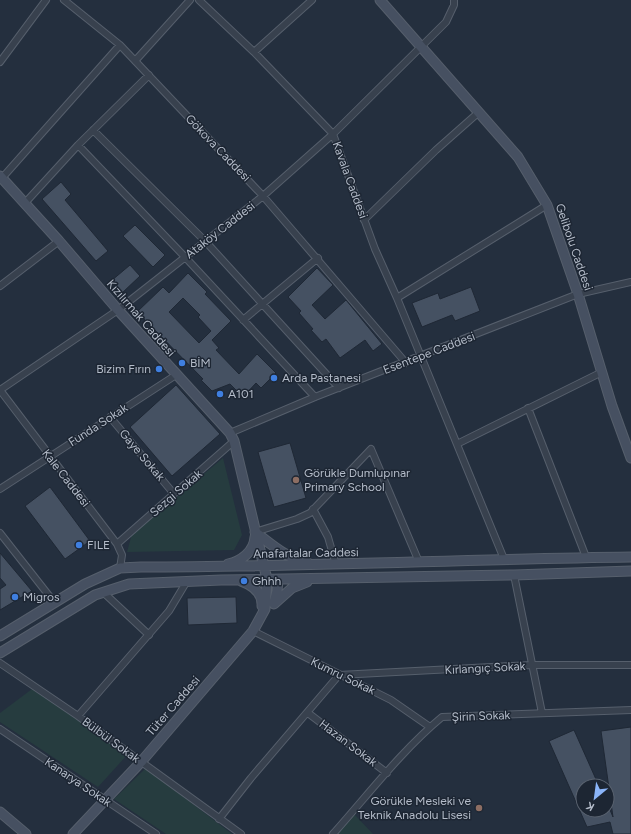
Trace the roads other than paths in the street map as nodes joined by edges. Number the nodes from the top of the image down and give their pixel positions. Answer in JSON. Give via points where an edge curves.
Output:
{"nodes":[{"id":1,"x":46,"y":0,"type":"edge"},
{"id":2,"x":64,"y":0,"type":"edge"},
{"id":3,"x":190,"y":0,"type":"edge"},
{"id":4,"x":199,"y":0,"type":"edge"},
{"id":5,"x":312,"y":0,"type":"edge"},
{"id":6,"x":380,"y":0,"type":"edge"},
{"id":7,"x":454,"y":0,"type":"edge"},
{"id":8,"x":120,"y":46,"type":"junction"},
{"id":9,"x":422,"y":46,"type":"junction"},
{"id":10,"x":254,"y":52,"type":"junction"},
{"id":11,"x":135,"y":61,"type":"junction"},
{"id":12,"x":0,"y":62,"type":"edge"},
{"id":13,"x":149,"y":75,"type":"junction"},
{"id":14,"x":479,"y":112,"type":"junction"},
{"id":15,"x":93,"y":130,"type":"junction"},
{"id":16,"x":333,"y":134,"type":"junction"},
{"id":17,"x":78,"y":145,"type":"junction"},
{"id":18,"x":1,"y":177,"type":"edge"},
{"id":19,"x":263,"y":196,"type":"junction"},
{"id":20,"x":25,"y":203,"type":"junction"},
{"id":21,"x":547,"y":205,"type":"junction"},
{"id":22,"x":364,"y":220,"type":"junction"},
{"id":23,"x":59,"y":241,"type":"junction"},
{"id":24,"x":206,"y":242,"type":"junction"},
{"id":25,"x":186,"y":257,"type":"junction"},
{"id":26,"x":318,"y":258,"type":"junction"},
{"id":27,"x":631,"y":282,"type":"edge"},
{"id":28,"x":0,"y":286,"type":"edge"},
{"id":29,"x":578,"y":294,"type":"junction"},
{"id":30,"x":397,"y":298,"type":"junction"},
{"id":31,"x":262,"y":304,"type":"junction"},
{"id":32,"x":118,"y":310,"type":"junction"},
{"id":33,"x":243,"y":320,"type":"junction"},
{"id":34,"x":422,"y":356,"type":"junction"},
{"id":35,"x":406,"y":363,"type":"junction"},
{"id":36,"x":602,"y":372,"type":"junction"},
{"id":37,"x":176,"y":375,"type":"junction"},
{"id":38,"x":339,"y":388,"type":"junction"},
{"id":39,"x":0,"y":390,"type":"edge"},
{"id":40,"x":315,"y":397,"type":"junction"},
{"id":41,"x":528,"y":408,"type":"junction"},
{"id":42,"x":110,"y":417,"type":"junction"},
{"id":43,"x":230,"y":433,"type":"junction"},
{"id":44,"x":234,"y":442,"type":"junction"},
{"id":45,"x":457,"y":444,"type":"junction"},
{"id":46,"x":49,"y":456,"type":"junction"},
{"id":47,"x":631,"y":458,"type":"edge"},
{"id":48,"x":0,"y":489,"type":"edge"},
{"id":49,"x":174,"y":494,"type":"junction"},
{"id":50,"x":313,"y":510,"type":"junction"},
{"id":51,"x":255,"y":532,"type":"junction"},
{"id":52,"x":0,"y":533,"type":"edge"},
{"id":53,"x":117,"y":544,"type":"junction"},
{"id":54,"x":629,"y":556,"type":"edge"},
{"id":55,"x":586,"y":557,"type":"junction"},
{"id":56,"x":504,"y":559,"type":"junction"},
{"id":57,"x":418,"y":562,"type":"junction"},
{"id":58,"x":336,"y":565,"type":"junction"},
{"id":59,"x":265,"y":566,"type":"junction"},
{"id":60,"x":215,"y":567,"type":"junction"},
{"id":61,"x":120,"y":568,"type":"junction"},
{"id":62,"x":631,"y":571,"type":"edge"},
{"id":63,"x":514,"y":575,"type":"junction"},
{"id":64,"x":324,"y":579,"type":"junction"},
{"id":65,"x":238,"y":580,"type":"junction"},
{"id":66,"x":267,"y":580,"type":"junction"},
{"id":67,"x":278,"y":580,"type":"junction"},
{"id":68,"x":188,"y":581,"type":"junction"},
{"id":69,"x":103,"y":592,"type":"junction"},
{"id":70,"x":54,"y":602,"type":"junction"},
{"id":71,"x":274,"y":604,"type":"junction"},
{"id":72,"x":258,"y":623,"type":"junction"},
{"id":73,"x":253,"y":631,"type":"junction"},
{"id":74,"x":148,"y":635,"type":"junction"},
{"id":75,"x":0,"y":636,"type":"edge"},
{"id":76,"x":0,"y":653,"type":"edge"},
{"id":77,"x":0,"y":663,"type":"edge"},
{"id":78,"x":531,"y":665,"type":"junction"},
{"id":79,"x":631,"y":665,"type":"edge"},
{"id":80,"x":339,"y":675,"type":"junction"},
{"id":81,"x":631,"y":710,"type":"edge"},
{"id":82,"x":308,"y":712,"type":"junction"},
{"id":83,"x":542,"y":713,"type":"junction"},
{"id":84,"x":78,"y":716,"type":"junction"},
{"id":85,"x":430,"y":727,"type":"junction"},
{"id":86,"x":0,"y":729,"type":"edge"},
{"id":87,"x":141,"y":762,"type":"junction"},
{"id":88,"x":387,"y":773,"type":"junction"},
{"id":89,"x":105,"y":800,"type":"junction"},
{"id":90,"x":0,"y":812,"type":"edge"},
{"id":91,"x":219,"y":819,"type":"junction"},
{"id":92,"x":26,"y":834,"type":"edge"},
{"id":93,"x":73,"y":834,"type":"edge"},
{"id":94,"x":156,"y":834,"type":"edge"},
{"id":95,"x":241,"y":834,"type":"edge"},
{"id":96,"x":333,"y":834,"type":"edge"}],
"edges":[{"from":1,"to":12,"type":"street"},
{"from":2,"to":8,"type":"street","name":"Gökova Caddesi"},
{"from":3,"to":11,"type":"street"},
{"from":4,"to":10,"type":"street","name":"Kavala Caddesi"},
{"from":5,"to":10,"type":"street"},
{"from":6,"to":9,"type":"street","name":"Gelibolu Caddesi"},
{"from":7,"to":9,"type":"street","name":"Ataköy Caddesi","via":[[446,22]]},
{"from":8,"to":11,"type":"street","name":"Gökova Caddesi"},
{"from":8,"to":18,"type":"street"},
{"from":9,"to":14,"type":"street","name":"Gelibolu Caddesi"},
{"from":9,"to":16,"type":"street","name":"Ataköy Caddesi"},
{"from":10,"to":16,"type":"street","name":"Kavala Caddesi"},
{"from":11,"to":13,"type":"street","name":"Gökova Caddesi"},
{"from":13,"to":15,"type":"street"},
{"from":13,"to":19,"type":"street","name":"Gökova Caddesi"},
{"from":14,"to":21,"type":"street","name":"Gelibolu Caddesi","via":[[518,157]]},
{"from":14,"to":22,"type":"street"},
{"from":15,"to":17,"type":"street"},
{"from":15,"to":24,"type":"street"},
{"from":16,"to":19,"type":"street","name":"Ataköy Caddesi"},
{"from":16,"to":22,"type":"street","name":"Kavala Caddesi"},
{"from":17,"to":20,"type":"street"},
{"from":17,"to":25,"type":"street"},
{"from":18,"to":20,"type":"street","name":"Kızılırmak Caddesi"},
{"from":19,"to":24,"type":"street","name":"Ataköy Caddesi"},
{"from":19,"to":26,"type":"street","name":"Gökova Caddesi"},
{"from":20,"to":23,"type":"street","name":"Kızılırmak Caddesi"},
{"from":21,"to":29,"type":"street","name":"Gelibolu Caddesi"},
{"from":21,"to":30,"type":"street"},
{"from":22,"to":30,"type":"street","name":"Kavala Caddesi"},
{"from":23,"to":28,"type":"street"},
{"from":23,"to":32,"type":"street","name":"Kızılırmak Caddesi"},
{"from":24,"to":25,"type":"street","name":"Ataköy Caddesi"},
{"from":24,"to":31,"type":"street"},
{"from":25,"to":32,"type":"street","name":"Ataköy Caddesi"},
{"from":25,"to":33,"type":"street"},
{"from":26,"to":31,"type":"street"},
{"from":26,"to":35,"type":"street","name":"Gökova Caddesi"},
{"from":27,"to":29,"type":"street","name":"Esentepe Caddesi"},
{"from":29,"to":34,"type":"street","name":"Esentepe Caddesi"},
{"from":29,"to":36,"type":"street","name":"Gelibolu Caddesi"},
{"from":30,"to":34,"type":"street","name":"Kavala Caddesi"},
{"from":31,"to":33,"type":"street"},
{"from":31,"to":38,"type":"street"},
{"from":32,"to":37,"type":"street","name":"Kızılırmak Caddesi"},
{"from":32,"to":39,"type":"street","name":"Ataköy Caddesi"},
{"from":33,"to":40,"type":"street"},
{"from":34,"to":35,"type":"street","name":"Esentepe Caddesi"},
{"from":34,"to":45,"type":"street","name":"Kavala Caddesi"},
{"from":35,"to":38,"type":"street","name":"Esentepe Caddesi"},
{"from":36,"to":41,"type":"street"},
{"from":36,"to":47,"type":"street","name":"Gelibolu Caddesi"},
{"from":37,"to":42,"type":"street","name":"Funda Sokak"},
{"from":37,"to":43,"type":"street","name":"Kızılırmak Caddesi"},
{"from":38,"to":40,"type":"street","name":"Esentepe Caddesi"},
{"from":39,"to":46,"type":"street","name":"Kale Caddesi"},
{"from":40,"to":43,"type":"street","name":"Esentepe Caddesi"},
{"from":41,"to":45,"type":"street"},
{"from":41,"to":55,"type":"street"},
{"from":42,"to":46,"type":"street","name":"Funda Sokak"},
{"from":42,"to":49,"type":"street","name":"Gaye Sokak"},
{"from":43,"to":44,"type":"street","name":"Kızılırmak Caddesi"},
{"from":44,"to":49,"type":"street","name":"Sezgi Sokak"},
{"from":44,"to":51,"type":"street","name":"Kızılırmak Caddesi"},
{"from":45,"to":56,"type":"street","name":"Kavala Caddesi"},
{"from":46,"to":48,"type":"street","name":"Funda Sokak"},
{"from":46,"to":53,"type":"street","name":"Kale Caddesi"},
{"from":49,"to":53,"type":"street","name":"Sezgi Sokak"},
{"from":50,"to":51,"type":"street","via":[[297,519]]},
{"from":50,"to":57,"type":"street","via":[[371,449]]},
{"from":50,"to":58,"type":"street","via":[[328,537]]},
{"from":51,"to":58,"type":"street","via":[[287,556],[298,561]]},
{"from":51,"to":59,"type":"street","name":"Kızılırmak Caddesi"},
{"from":51,"to":60,"type":"street","via":[[255,545],[250,552],[232,563]]},
{"from":52,"to":70,"type":"street"},
{"from":53,"to":61,"type":"street","name":"Kale Caddesi","via":[[122,555]]},
{"from":54,"to":55,"type":"street","name":"Anafartalar Caddesi"},
{"from":55,"to":56,"type":"street","name":"Anafartalar Caddesi"},
{"from":56,"to":57,"type":"street","name":"Anafartalar Caddesi"},
{"from":57,"to":58,"type":"street","name":"Anafartalar Caddesi"},
{"from":58,"to":59,"type":"street","name":"Anafartalar Caddesi"},
{"from":59,"to":60,"type":"street","name":"Anafartalar Caddesi"},
{"from":59,"to":66,"type":"street","name":"Tüter Caddesi"},
{"from":60,"to":61,"type":"street","name":"Anafartalar Caddesi"},
{"from":61,"to":70,"type":"street","name":"Anafartalar Caddesi"},
{"from":62,"to":63,"type":"street"},
{"from":63,"to":64,"type":"street"},
{"from":63,"to":78,"type":"street"},
{"from":64,"to":67,"type":"street"},
{"from":64,"to":71,"type":"street","via":[[301,584]]},
{"from":65,"to":66,"type":"street"},
{"from":65,"to":68,"type":"street"},
{"from":65,"to":72,"type":"street","via":[[255,588],[260,595],[262,603]]},
{"from":66,"to":67,"type":"street"},
{"from":66,"to":72,"type":"street","name":"Tüter Caddesi","via":[[265,608]]},
{"from":67,"to":71,"type":"street"},
{"from":68,"to":69,"type":"street","via":[[129,584]]},
{"from":68,"to":74,"type":"street","via":[[169,611]]},
{"from":69,"to":74,"type":"street"},
{"from":69,"to":76,"type":"street"},
{"from":70,"to":75,"type":"street","name":"Anafartalar Caddesi"},
{"from":71,"to":72,"type":"street"},
{"from":72,"to":73,"type":"street","name":"Tüter Caddesi"},
{"from":73,"to":80,"type":"street","name":"Kumru Sokak"},
{"from":73,"to":87,"type":"street","name":"Tüter Caddesi"},
{"from":74,"to":84,"type":"street"},
{"from":77,"to":84,"type":"street","name":"Bülbül Sokak"},
{"from":78,"to":79,"type":"street","name":"Kırlangıç Sokak"},
{"from":78,"to":80,"type":"street","name":"Kırlangıç Sokak"},
{"from":78,"to":83,"type":"street"},
{"from":80,"to":82,"type":"street"},
{"from":80,"to":85,"type":"street","name":"Kumru Sokak","via":[[391,700]]},
{"from":81,"to":83,"type":"street","name":"Şirin Sokak"},
{"from":82,"to":88,"type":"street","name":"Hazan Sokak"},
{"from":82,"to":91,"type":"street"},
{"from":83,"to":85,"type":"street","name":"Şirin Sokak","via":[[442,717]]},
{"from":84,"to":87,"type":"street","name":"Bülbül Sokak"},
{"from":85,"to":88,"type":"street","name":"Şirin Sokak"},
{"from":86,"to":89,"type":"street","name":"Kanarya Sokak"},
{"from":87,"to":89,"type":"street","name":"Tüter Caddesi"},
{"from":87,"to":91,"type":"street","name":"Bülbül Sokak"},
{"from":88,"to":96,"type":"street","name":"Şirin Sokak"},
{"from":89,"to":93,"type":"street","name":"Tüter Caddesi"},
{"from":89,"to":94,"type":"street","name":"Kanarya Sokak"},
{"from":90,"to":92,"type":"street"},
{"from":91,"to":95,"type":"street","name":"Bülbül Sokak"}]}
